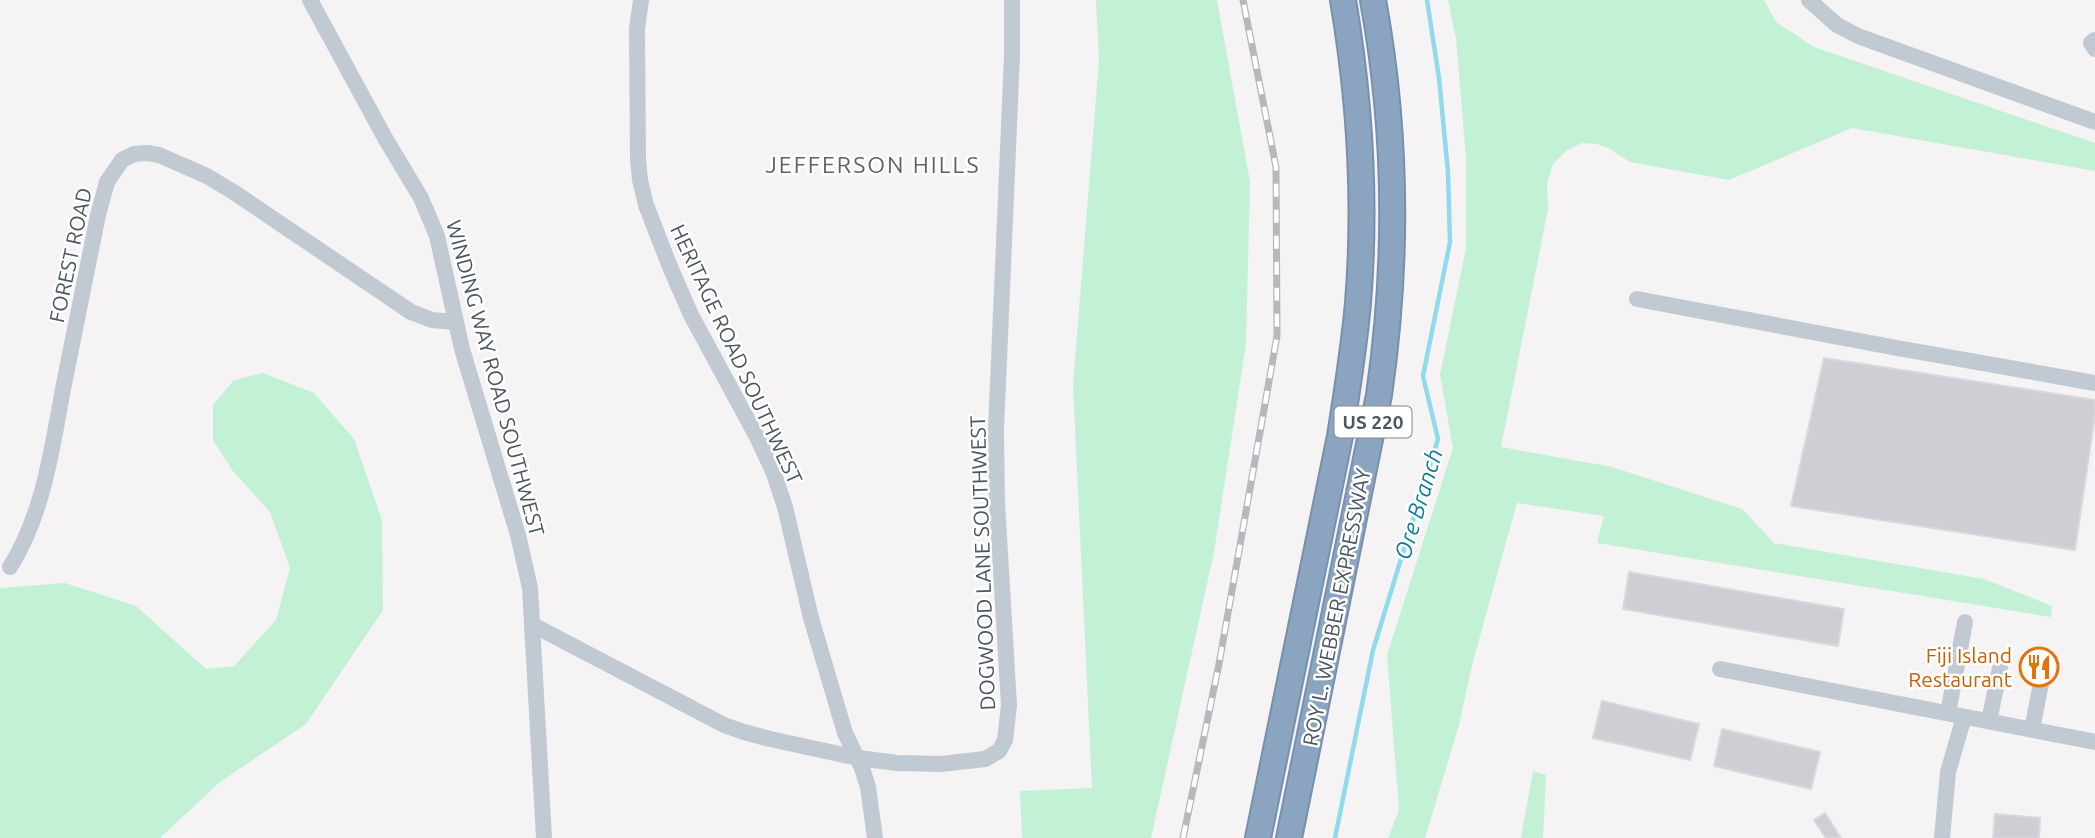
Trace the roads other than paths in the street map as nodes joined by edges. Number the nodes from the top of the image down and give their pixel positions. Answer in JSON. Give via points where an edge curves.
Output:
{"nodes":[{"id":1,"x":310,"y":0,"type":"edge"},
{"id":2,"x":641,"y":0,"type":"edge"},
{"id":3,"x":1012,"y":0,"type":"edge"},
{"id":4,"x":1343,"y":0,"type":"edge"},
{"id":5,"x":1374,"y":0,"type":"edge"},
{"id":6,"x":1809,"y":0,"type":"edge"},
{"id":7,"x":2095,"y":40,"type":"edge"},
{"id":8,"x":2095,"y":49,"type":"edge"},
{"id":9,"x":2095,"y":122,"type":"edge"},
{"id":10,"x":1637,"y":299,"type":"dead end"},
{"id":11,"x":455,"y":322,"type":"junction"},
{"id":12,"x":2095,"y":383,"type":"edge"},
{"id":13,"x":10,"y":567,"type":"dead end"},
{"id":14,"x":1965,"y":622,"type":"dead end"},
{"id":15,"x":533,"y":625,"type":"junction"},
{"id":16,"x":2000,"y":668,"type":"dead end"},
{"id":17,"x":1720,"y":669,"type":"dead end"},
{"id":18,"x":2042,"y":683,"type":"dead end"},
{"id":19,"x":1956,"y":715,"type":"junction"},
{"id":20,"x":1989,"y":721,"type":"junction"},
{"id":21,"x":2032,"y":730,"type":"junction"},
{"id":22,"x":2095,"y":742,"type":"edge"},
{"id":23,"x":858,"y":758,"type":"junction"},
{"id":24,"x":544,"y":838,"type":"edge"},
{"id":25,"x":875,"y":838,"type":"edge"},
{"id":26,"x":1258,"y":838,"type":"edge"},
{"id":27,"x":1289,"y":838,"type":"edge"},
{"id":28,"x":1942,"y":838,"type":"edge"}],
"edges":[{"from":1,"to":11,"type":"street","name":"WINDING WAY ROAD SOUTHWEST","via":[[428,212]]},
{"from":2,"to":23,"type":"street","name":"HERITAGE ROAD SOUTHWEST","via":[[638,159],[646,205],[691,315],[773,471],[845,733]]},
{"from":3,"to":23,"type":"street","name":"DOGWOOD LANE SOUTHWEST","via":[[996,430],[1009,705],[1005,740],[985,759],[941,764]]},
{"from":4,"to":26,"type":"highway","name":"ROY L. WEBBER EXPRESSWAY","number":"US 220","via":[[1361,175],[1358,304],[1340,436]]},
{"from":5,"to":27,"type":"highway","name":"ROY L. WEBBER EXPRESSWAY","number":"US 220","via":[[1392,167],[1387,337]]},
{"from":6,"to":9,"type":"street","via":[[1858,36]]},
{"from":7,"to":8,"type":"street","via":[[2091,43]]},
{"from":10,"to":12,"type":"street"},
{"from":11,"to":13,"type":"street","name":"FOREST ROAD","via":[[411,312],[235,193],[174,160],[147,153],[122,160],[107,182],[98,215],[35,516]]},
{"from":11,"to":15,"type":"street","name":"WINDING WAY ROAD SOUTHWEST","via":[[518,535]]},
{"from":14,"to":19,"type":"street"},
{"from":15,"to":23,"type":"street","name":"DOGWOOD LANE SOUTHWEST","via":[[724,724]]},
{"from":15,"to":24,"type":"street","name":"WINDING WAY ROAD SOUTHWEST"},
{"from":16,"to":20,"type":"street"},
{"from":17,"to":19,"type":"street"},
{"from":18,"to":21,"type":"street"},
{"from":19,"to":20,"type":"street"},
{"from":19,"to":28,"type":"street"},
{"from":20,"to":21,"type":"street"},
{"from":21,"to":22,"type":"street"},
{"from":23,"to":25,"type":"street","name":"HERITAGE ROAD SOUTHWEST","via":[[868,787]]}]}
